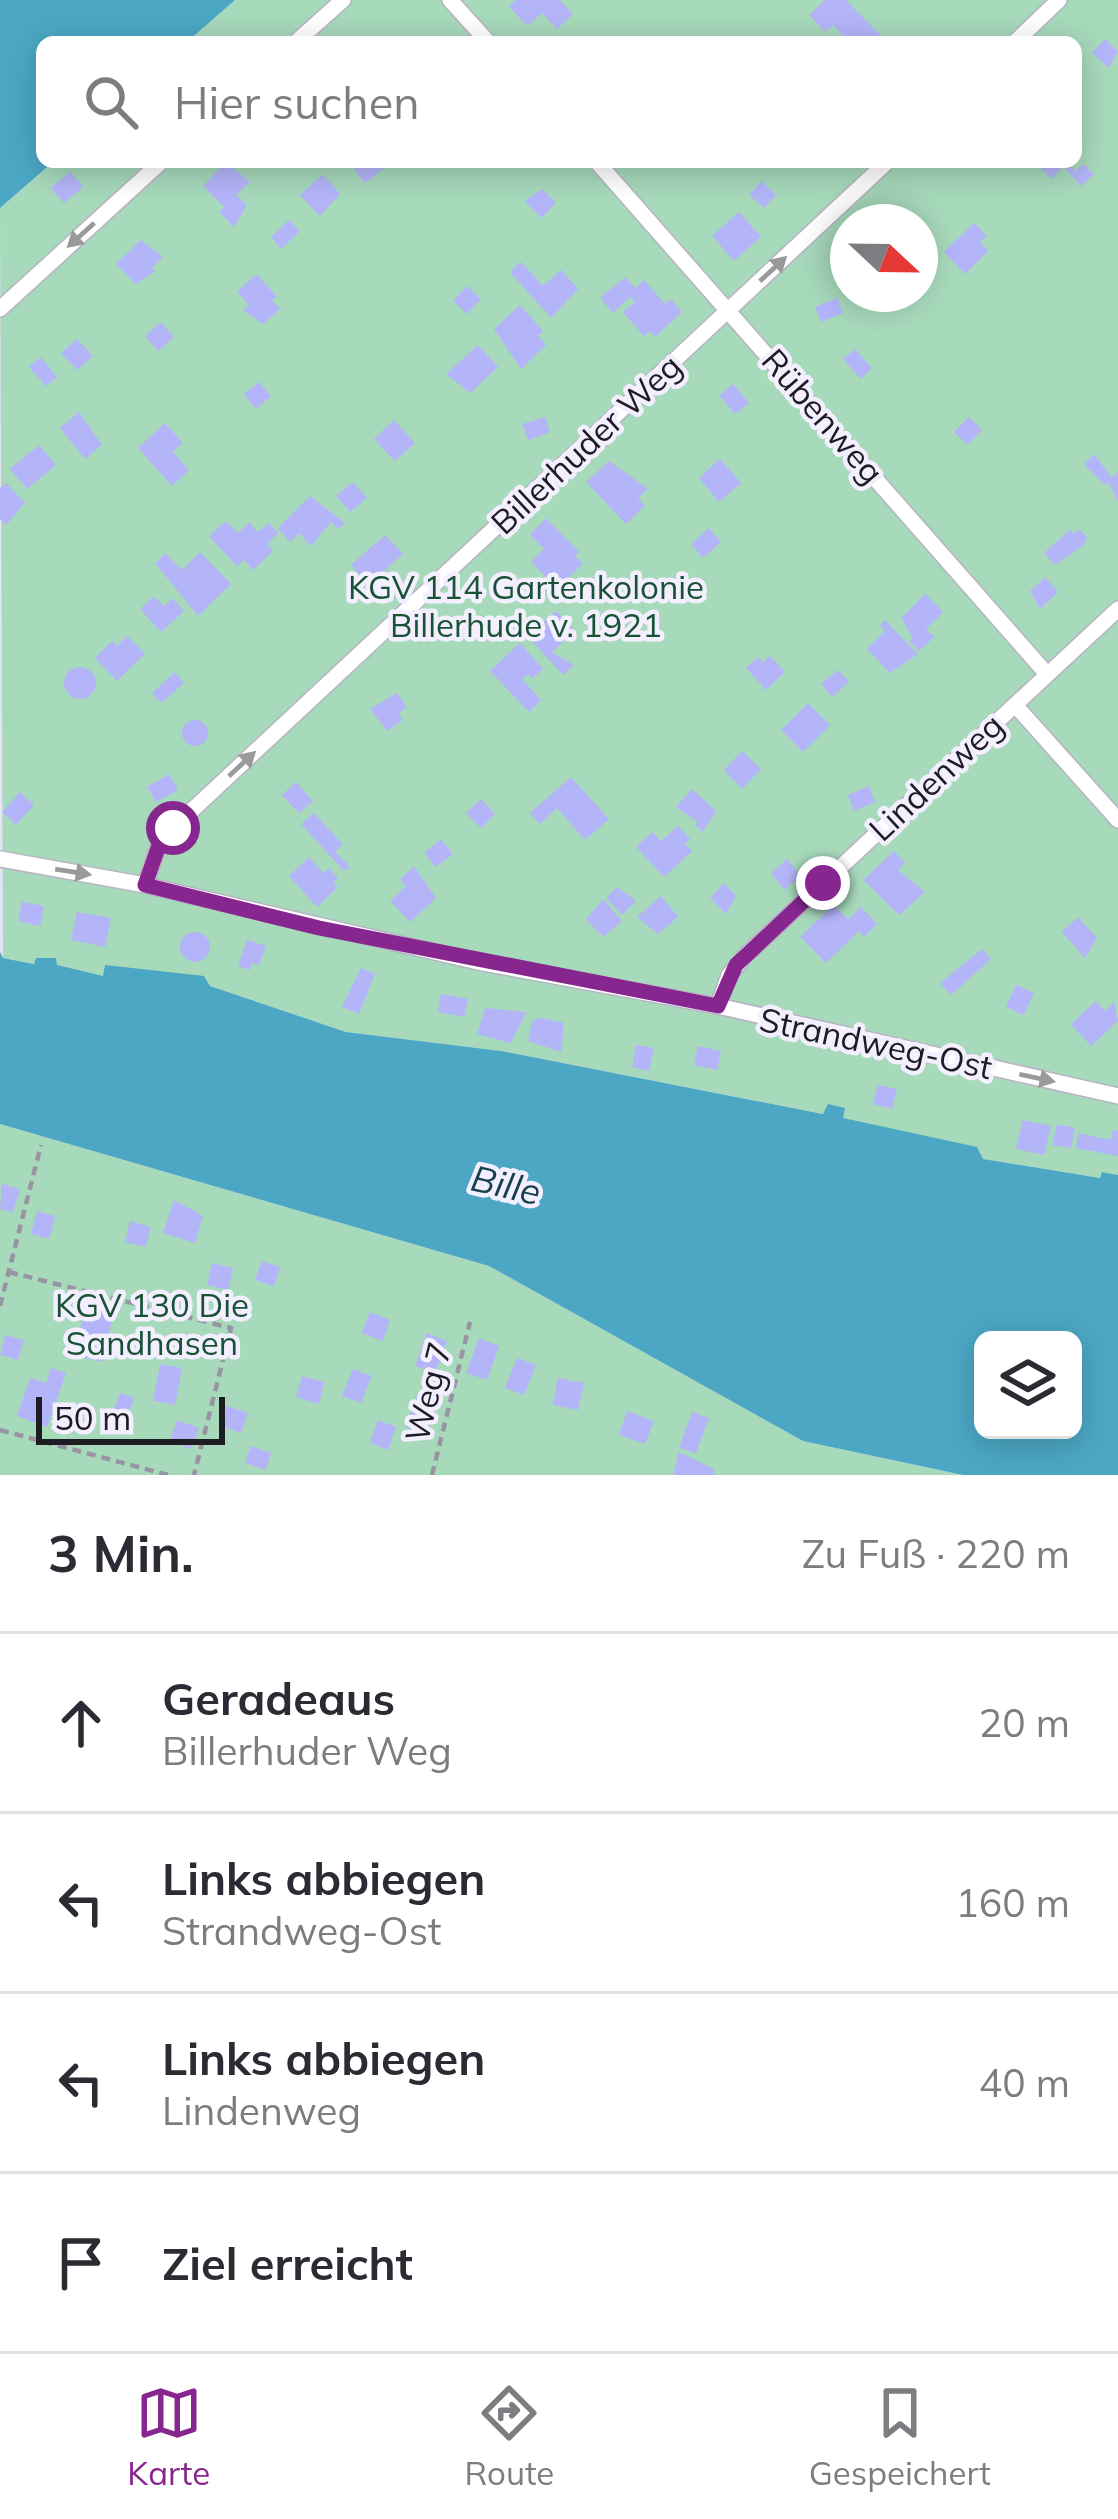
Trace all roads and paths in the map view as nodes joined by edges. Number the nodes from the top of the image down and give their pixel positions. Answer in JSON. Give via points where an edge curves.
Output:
{"nodes":[{"id":1,"x":343,"y":0,"type":"edge"},
{"id":2,"x":450,"y":0,"type":"edge"},
{"id":3,"x":1060,"y":0,"type":"edge"},
{"id":4,"x":303,"y":36,"type":"edge"},
{"id":5,"x":483,"y":36,"type":"edge"},
{"id":6,"x":1021,"y":36,"type":"edge"},
{"id":7,"x":154,"y":168,"type":"edge"},
{"id":8,"x":601,"y":168,"type":"edge"},
{"id":9,"x":881,"y":168,"type":"edge"},
{"id":10,"x":0,"y":309,"type":"edge"},
{"id":11,"x":730,"y":310,"type":"junction"},
{"id":12,"x":1118,"y":609,"type":"edge"},
{"id":13,"x":1046,"y":673,"type":"junction"},
{"id":14,"x":1015,"y":705,"type":"junction"},
{"id":15,"x":1118,"y":820,"type":"edge"},
{"id":16,"x":0,"y":859,"type":"edge"},
{"id":17,"x":145,"y":885,"type":"junction"},
{"id":18,"x":718,"y":1006,"type":"junction"},
{"id":19,"x":1118,"y":1096,"type":"edge"},
{"id":20,"x":41,"y":1145,"type":"dead end"},
{"id":21,"x":8,"y":1272,"type":"junction"},
{"id":22,"x":0,"y":1306,"type":"edge"},
{"id":23,"x":470,"y":1322,"type":"dead end"},
{"id":24,"x":0,"y":1430,"type":"edge"},
{"id":25,"x":168,"y":1475,"type":"edge"},
{"id":26,"x":194,"y":1475,"type":"edge"},
{"id":27,"x":432,"y":1475,"type":"edge"}],
"edges":[{"from":1,"to":4,"type":"lane"},
{"from":2,"to":5,"type":"lane"},
{"from":3,"to":6,"type":"lane"},
{"from":7,"to":10,"type":"lane","one_way":true},
{"from":8,"to":11,"type":"lane","name":"Rübenweg"},
{"from":11,"to":9,"type":"lane","name":"Billerhuder Weg","one_way":true},
{"from":11,"to":13,"type":"lane","name":"Rübenweg"},
{"from":17,"to":11,"type":"lane","name":"Billerhuder Weg","one_way":true,"via":[[173,828]]},
{"from":12,"to":13,"type":"lane","name":"Lindenweg"},
{"from":13,"to":14,"type":"lane","name":"Lindenweg"},
{"from":14,"to":15,"type":"lane"},
{"from":14,"to":18,"type":"lane","name":"Lindenweg","via":[[746,955]]},
{"from":16,"to":17,"type":"lane","name":"Strandweg-Ost","one_way":true},
{"from":17,"to":18,"type":"lane","name":"Strandweg-Ost","via":[[319,928]]},
{"from":18,"to":19,"type":"lane","name":"Strandweg-Ost","one_way":true},
{"from":20,"to":21,"type":"path"},
{"from":21,"to":22,"type":"path"},
{"from":21,"to":26,"type":"path","via":[[231,1328]]},
{"from":23,"to":27,"type":"path","name":"Weg 7"},
{"from":24,"to":25,"type":"path"}]}
